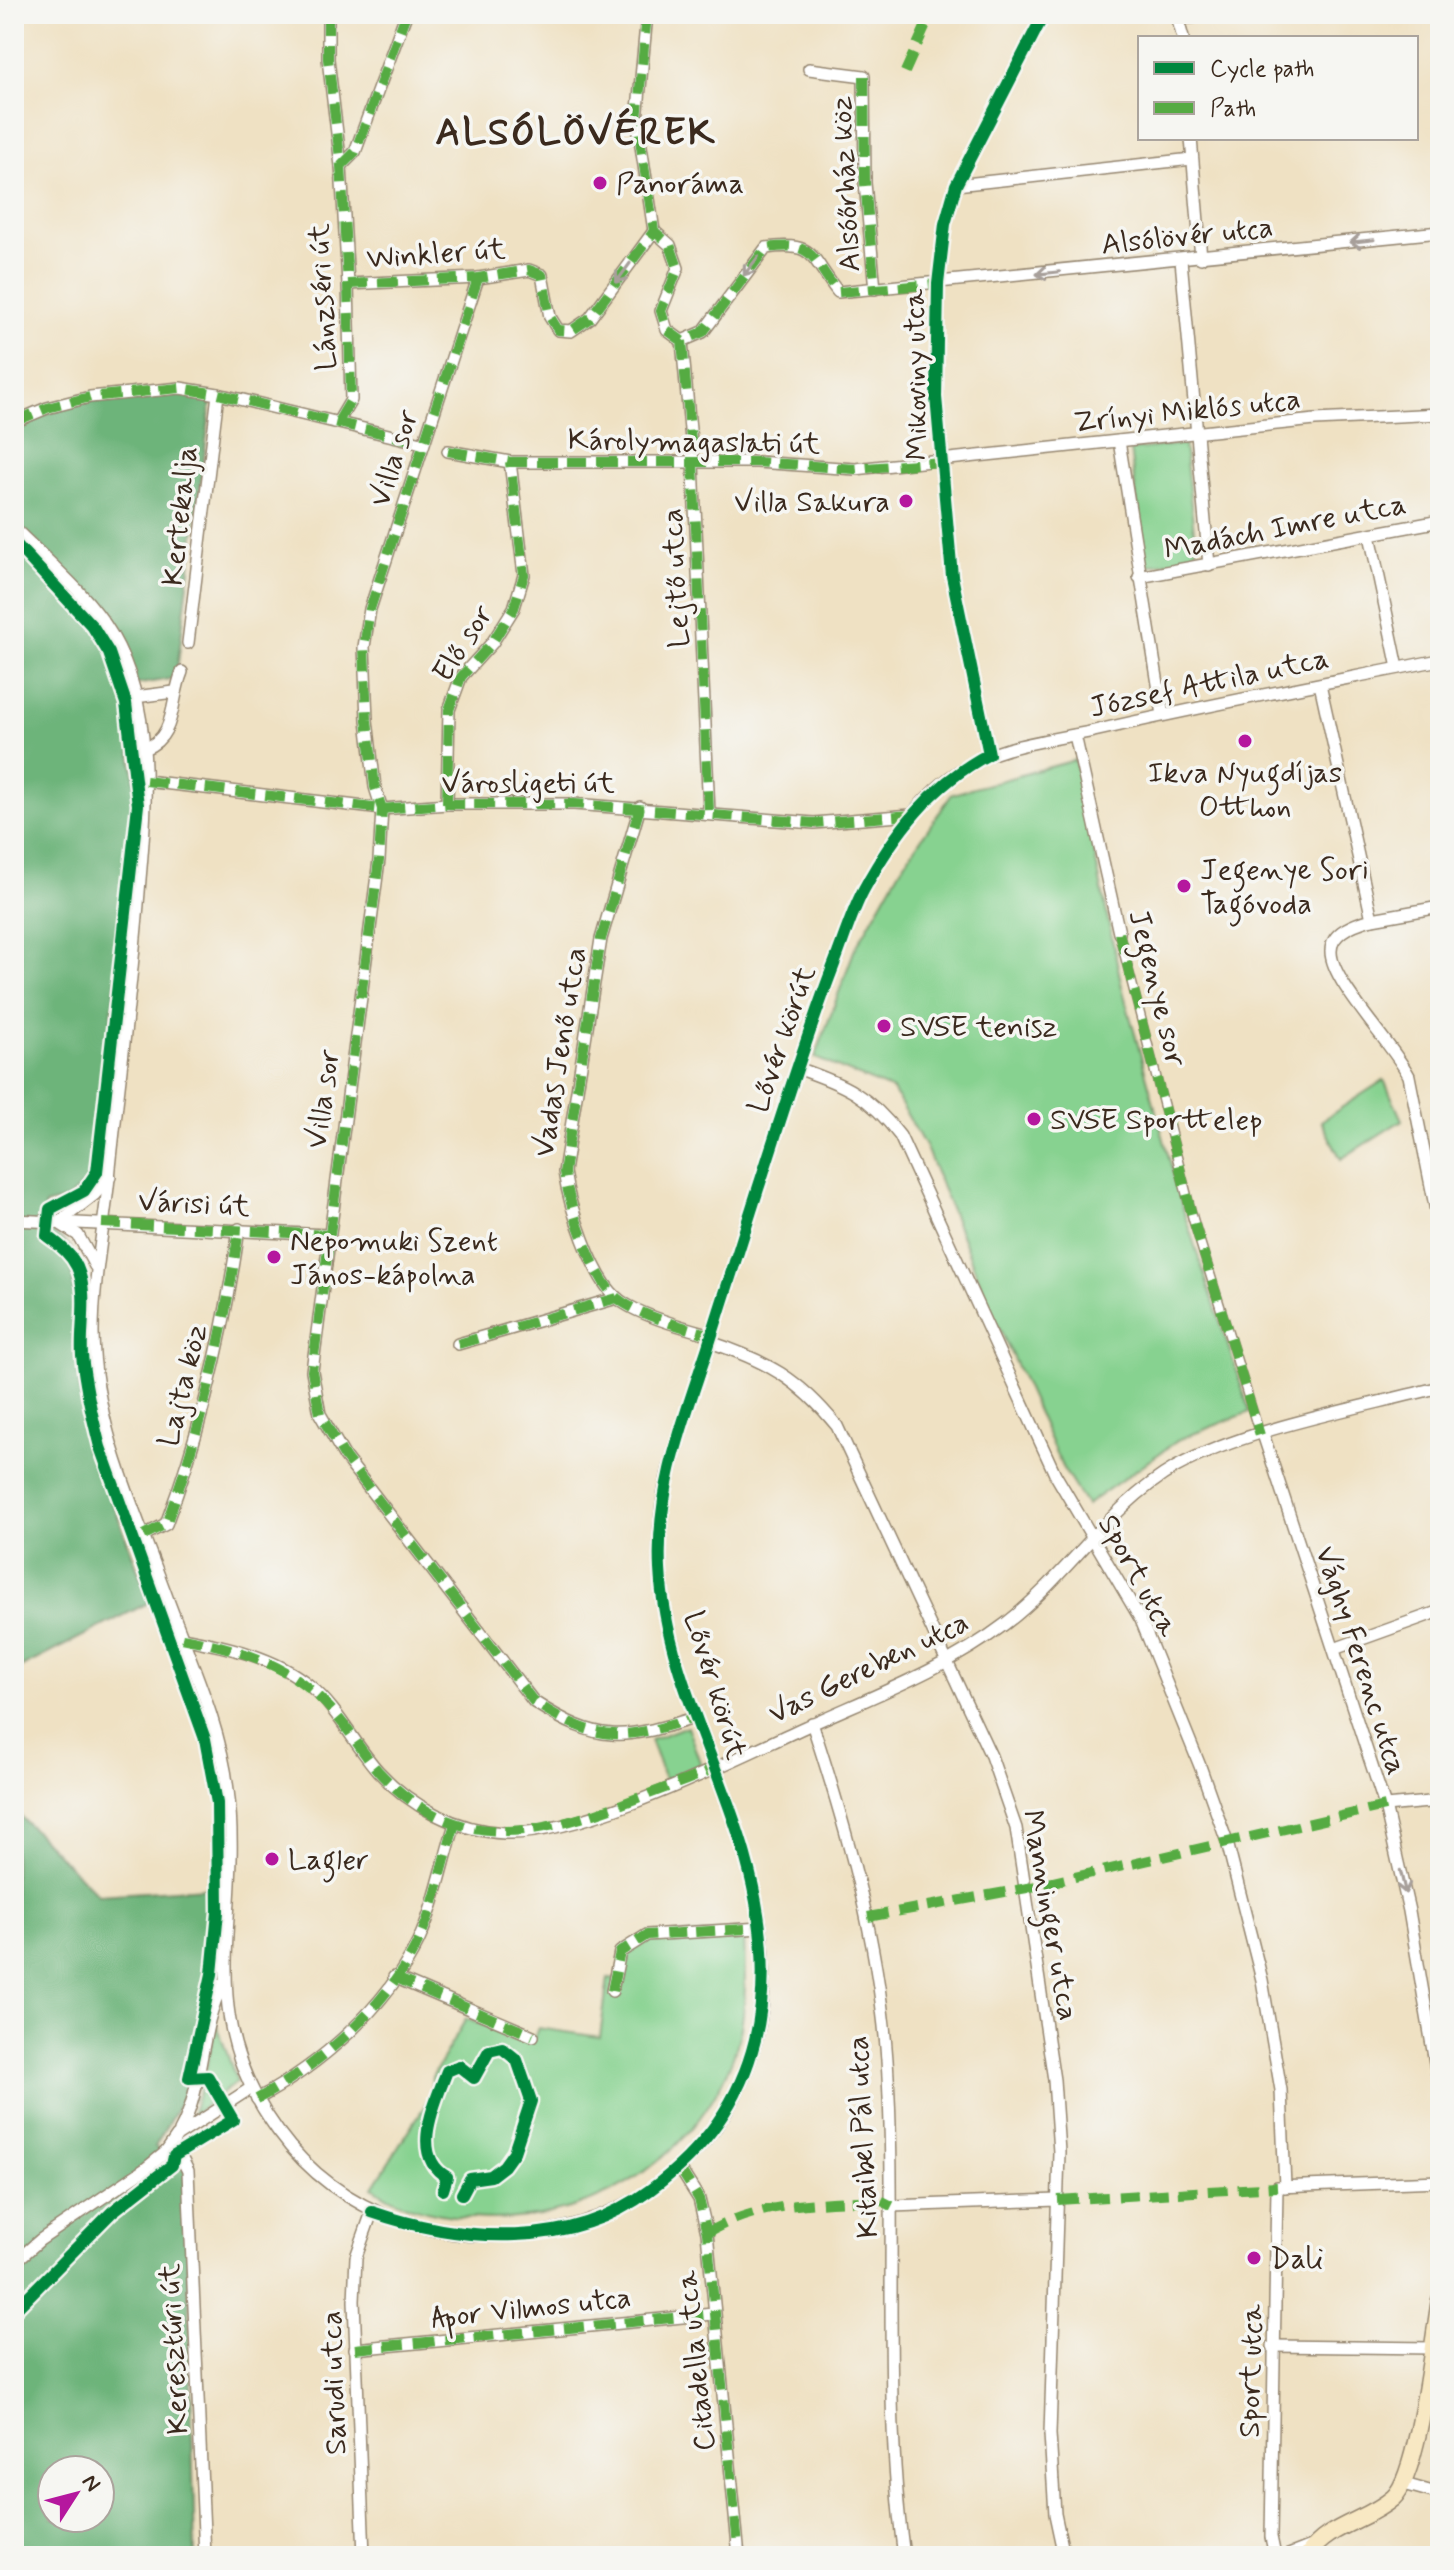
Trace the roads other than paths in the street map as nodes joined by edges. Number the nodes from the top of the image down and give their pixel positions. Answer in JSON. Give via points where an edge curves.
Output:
{"nodes":[{"id":1,"x":328,"y":14,"type":"edge"},
{"id":2,"x":647,"y":14,"type":"edge"},
{"id":3,"x":1044,"y":14,"type":"edge"},
{"id":4,"x":1230,"y":14,"type":"edge"},
{"id":5,"x":1173,"y":15,"type":"edge"},
{"id":6,"x":405,"y":17,"type":"dead end"},
{"id":7,"x":1182,"y":36,"type":"edge"},
{"id":8,"x":809,"y":69,"type":"dead end"},
{"id":9,"x":1191,"y":140,"type":"edge"},
{"id":10,"x":1192,"y":159,"type":"junction"},
{"id":11,"x":341,"y":166,"type":"junction"},
{"id":12,"x":956,"y":185,"type":"junction"},
{"id":13,"x":654,"y":231,"type":"junction"},
{"id":14,"x":1440,"y":232,"type":"edge"},
{"id":15,"x":1201,"y":258,"type":"junction"},
{"id":16,"x":1181,"y":260,"type":"junction"},
{"id":17,"x":478,"y":278,"type":"junction"},
{"id":18,"x":348,"y":284,"type":"junction"},
{"id":19,"x":938,"y":284,"type":"junction"},
{"id":20,"x":875,"y":289,"type":"junction"},
{"id":21,"x":682,"y":341,"type":"junction"},
{"id":22,"x":218,"y":394,"type":"junction"},
{"id":23,"x":1440,"y":414,"type":"edge"},
{"id":24,"x":14,"y":422,"type":"edge"},
{"id":25,"x":338,"y":422,"type":"junction"},
{"id":26,"x":1199,"y":433,"type":"junction"},
{"id":27,"x":1119,"y":441,"type":"junction"},
{"id":28,"x":422,"y":443,"type":"junction"},
{"id":29,"x":448,"y":451,"type":"dead end"},
{"id":30,"x":510,"y":462,"type":"junction"},
{"id":31,"x":940,"y":462,"type":"junction"},
{"id":32,"x":693,"y":463,"type":"junction"},
{"id":33,"x":1440,"y":521,"type":"edge"},
{"id":34,"x":14,"y":528,"type":"edge"},
{"id":35,"x":1370,"y":535,"type":"junction"},
{"id":36,"x":1209,"y":565,"type":"junction"},
{"id":37,"x":1139,"y":577,"type":"junction"},
{"id":38,"x":188,"y":643,"type":"dead end"},
{"id":39,"x":1440,"y":660,"type":"edge"},
{"id":40,"x":1398,"y":668,"type":"junction"},
{"id":41,"x":182,"y":672,"type":"dead end"},
{"id":42,"x":1320,"y":684,"type":"junction"},
{"id":43,"x":174,"y":692,"type":"junction"},
{"id":44,"x":135,"y":697,"type":"junction"},
{"id":45,"x":1163,"y":715,"type":"junction"},
{"id":46,"x":1075,"y":735,"type":"junction"},
{"id":47,"x":144,"y":749,"type":"junction"},
{"id":48,"x":989,"y":754,"type":"junction"},
{"id":49,"x":146,"y":781,"type":"junction"},
{"id":50,"x":447,"y":804,"type":"junction"},
{"id":51,"x":640,"y":807,"type":"junction"},
{"id":52,"x":382,"y":809,"type":"junction"},
{"id":53,"x":709,"y":812,"type":"junction"},
{"id":54,"x":911,"y":815,"type":"junction"},
{"id":55,"x":1440,"y":907,"type":"edge"},
{"id":56,"x":1372,"y":919,"type":"junction"},
{"id":57,"x":1119,"y":933,"type":"joint"},
{"id":58,"x":797,"y":1068,"type":"junction"},
{"id":59,"x":110,"y":1176,"type":"junction"},
{"id":60,"x":14,"y":1220,"type":"edge"},
{"id":61,"x":58,"y":1223,"type":"junction"},
{"id":62,"x":102,"y":1223,"type":"junction"},
{"id":63,"x":239,"y":1229,"type":"junction"},
{"id":64,"x":1440,"y":1231,"type":"edge"},
{"id":65,"x":327,"y":1235,"type":"junction"},
{"id":66,"x":97,"y":1270,"type":"junction"},
{"id":67,"x":617,"y":1298,"type":"junction"},
{"id":68,"x":710,"y":1339,"type":"junction"},
{"id":69,"x":458,"y":1344,"type":"dead end"},
{"id":70,"x":1440,"y":1387,"type":"edge"},
{"id":71,"x":1262,"y":1434,"type":"junction"},
{"id":72,"x":144,"y":1535,"type":"junction"},
{"id":73,"x":1094,"y":1538,"type":"junction"},
{"id":74,"x":1440,"y":1611,"type":"edge"},
{"id":75,"x":182,"y":1638,"type":"junction"},
{"id":76,"x":1334,"y":1649,"type":"junction"},
{"id":77,"x":947,"y":1662,"type":"junction"},
{"id":78,"x":694,"y":1718,"type":"junction"},
{"id":79,"x":812,"y":1723,"type":"junction"},
{"id":80,"x":714,"y":1768,"type":"junction"},
{"id":81,"x":1440,"y":1801,"type":"edge"},
{"id":82,"x":1385,"y":1806,"type":"junction"},
{"id":83,"x":455,"y":1824,"type":"junction"},
{"id":84,"x":761,"y":1928,"type":"junction"},
{"id":85,"x":394,"y":1977,"type":"junction"},
{"id":86,"x":224,"y":1984,"type":"junction"},
{"id":87,"x":612,"y":1991,"type":"dead end"},
{"id":88,"x":533,"y":2036,"type":"dead end"},
{"id":89,"x":1440,"y":2092,"type":"edge"},
{"id":90,"x":254,"y":2093,"type":"junction"},
{"id":91,"x":177,"y":2136,"type":"junction"},
{"id":92,"x":166,"y":2152,"type":"junction"},
{"id":93,"x":679,"y":2167,"type":"junction"},
{"id":94,"x":1440,"y":2181,"type":"edge"},
{"id":95,"x":1281,"y":2187,"type":"junction"},
{"id":96,"x":1058,"y":2200,"type":"junction"},
{"id":97,"x":892,"y":2206,"type":"junction"},
{"id":98,"x":372,"y":2212,"type":"junction"},
{"id":99,"x":14,"y":2263,"type":"edge"},
{"id":100,"x":1440,"y":2300,"type":"edge"},
{"id":101,"x":713,"y":2314,"type":"junction"},
{"id":102,"x":1273,"y":2346,"type":"junction"},
{"id":103,"x":1432,"y":2348,"type":"junction"},
{"id":104,"x":355,"y":2349,"type":"junction"},
{"id":105,"x":1404,"y":2484,"type":"junction"},
{"id":106,"x":1440,"y":2494,"type":"edge"},
{"id":107,"x":1311,"y":2550,"type":"edge"},
{"id":108,"x":205,"y":2556,"type":"edge"},
{"id":109,"x":364,"y":2556,"type":"edge"},
{"id":110,"x":739,"y":2556,"type":"edge"},
{"id":111,"x":904,"y":2556,"type":"edge"},
{"id":112,"x":1064,"y":2556,"type":"edge"},
{"id":113,"x":1275,"y":2556,"type":"edge"},
{"id":114,"x":1286,"y":2556,"type":"edge"}],
"edges":[{"from":1,"to":11,"type":"street","name":"Lánzséri út"},
{"from":2,"to":13,"type":"street","via":[[637,120]]},
{"from":3,"to":12,"type":"street","name":"Mikoviny utca"},
{"from":4,"to":5,"type":"street"},
{"from":5,"to":7,"type":"street"},
{"from":6,"to":11,"type":"street","via":[[355,152]]},
{"from":8,"to":20,"type":"street","name":"Alsóőrház köz","via":[[864,76],[865,183]]},
{"from":9,"to":10,"type":"street"},
{"from":10,"to":12,"type":"street"},
{"from":10,"to":15,"type":"street"},
{"from":11,"to":18,"type":"street","name":"Lánzséri út"},
{"from":12,"to":19,"type":"street","name":"Mikoviny utca"},
{"from":13,"to":17,"type":"street","name":"Winkler út","one_way":true,"via":[[590,318],[571,331],[558,330],[550,317],[542,275],[529,270]]},
{"from":13,"to":21,"type":"street","via":[[670,245],[678,268],[661,311],[667,330]]},
{"from":14,"to":15,"type":"street","name":"Alsólövér utca","one_way":true},
{"from":15,"to":16,"type":"street","name":"Alsólövér utca"},
{"from":16,"to":19,"type":"street","name":"Alsólövér utca","one_way":true},
{"from":16,"to":26,"type":"street"},
{"from":17,"to":18,"type":"street","name":"Winkler út"},
{"from":17,"to":28,"type":"street","name":"Villa sor"},
{"from":18,"to":25,"type":"street","name":"Lánzséri út","via":[[351,400]]},
{"from":19,"to":20,"type":"street"},
{"from":19,"to":31,"type":"street","name":"Mikoviny utca"},
{"from":20,"to":21,"type":"street","one_way":true,"via":[[838,292],[811,255],[794,244],[766,248],[703,332]]},
{"from":21,"to":32,"type":"street","name":"Lejtő utca"},
{"from":22,"to":24,"type":"street","via":[[180,388],[108,394],[59,404]]},
{"from":22,"to":25,"type":"street"},
{"from":22,"to":38,"type":"street","name":"Kertekalja"},
{"from":23,"to":26,"type":"street","name":"Zrínyi Miklós utca"},
{"from":25,"to":28,"type":"street"},
{"from":26,"to":27,"type":"street","name":"Zrínyi Miklós utca"},
{"from":26,"to":36,"type":"street"},
{"from":27,"to":31,"type":"street","name":"Zrínyi Miklós utca"},
{"from":27,"to":37,"type":"street"},
{"from":28,"to":52,"type":"street","name":"Villa sor","via":[[370,609],[364,647],[367,720]]},
{"from":29,"to":30,"type":"street","name":"Károlymagaslati út"},
{"from":30,"to":32,"type":"street","name":"Károlymagaslati út"},
{"from":30,"to":50,"type":"street","name":"Elő sor","via":[[524,575],[514,608],[461,677],[449,710]]},
{"from":31,"to":32,"type":"street","name":"Károlymagaslati út","via":[[855,469]]},
{"from":31,"to":48,"type":"street","name":"Mikoviny utca","via":[[952,576]]},
{"from":32,"to":53,"type":"street","name":"Lejtő utca"},
{"from":33,"to":35,"type":"street","name":"Madách Imre utca"},
{"from":34,"to":44,"type":"street","name":"Lővér körút","via":[[91,605],[113,636]]},
{"from":35,"to":36,"type":"street","name":"Madách Imre utca"},
{"from":35,"to":40,"type":"street"},
{"from":36,"to":37,"type":"street","name":"Madách Imre utca"},
{"from":37,"to":45,"type":"street"},
{"from":39,"to":40,"type":"street","name":"József Attila utca"},
{"from":40,"to":42,"type":"street","name":"József Attila utca"},
{"from":41,"to":43,"type":"street"},
{"from":42,"to":45,"type":"street","name":"József Attila utca"},
{"from":42,"to":56,"type":"street"},
{"from":43,"to":44,"type":"street"},
{"from":43,"to":47,"type":"street","via":[[166,735]]},
{"from":44,"to":47,"type":"street","name":"Lővér körút"},
{"from":45,"to":46,"type":"street","name":"József Attila utca"},
{"from":46,"to":48,"type":"street","name":"József Attila utca"},
{"from":46,"to":57,"type":"street","name":"Jegenye sor"},
{"from":47,"to":49,"type":"street","name":"Lővér körút"},
{"from":48,"to":54,"type":"street","name":"Lővér körút","via":[[961,769]]},
{"from":49,"to":52,"type":"street","name":"Városligeti út"},
{"from":49,"to":59,"type":"street","name":"Lővér körút","via":[[134,962]]},
{"from":50,"to":51,"type":"street","name":"Városligeti út"},
{"from":50,"to":52,"type":"street","name":"Városligeti út"},
{"from":51,"to":53,"type":"street","name":"Városligeti út"},
{"from":51,"to":67,"type":"street","name":"Vadas Jenő utca","via":[[601,939],[564,1172],[567,1195],[599,1273]]},
{"from":52,"to":65,"type":"street","name":"Villa sor"},
{"from":53,"to":54,"type":"street","name":"Városligeti út","via":[[814,823]]},
{"from":54,"to":58,"type":"street","name":"Lővér körút","via":[[862,892]]},
{"from":55,"to":56,"type":"street"},
{"from":56,"to":64,"type":"street","via":[[1345,930],[1331,953],[1338,975],[1409,1076]]},
{"from":57,"to":71,"type":"street","name":"Jegenye sor","via":[[1193,1219]]},
{"from":58,"to":68,"type":"street","name":"Lővér körút"},
{"from":58,"to":73,"type":"street","name":"Sport utca","via":[[851,1088],[878,1107],[900,1136],[1055,1474]]},
{"from":59,"to":61,"type":"street","name":"Várisi út"},
{"from":59,"to":62,"type":"street","name":"Lővér körút"},
{"from":60,"to":61,"type":"street","name":"Várisi út"},
{"from":61,"to":62,"type":"street","name":"Várisi út"},
{"from":61,"to":66,"type":"street","via":[[78,1235]]},
{"from":62,"to":63,"type":"street","name":"Várisi út"},
{"from":62,"to":66,"type":"street","name":"Lővér körút"},
{"from":63,"to":65,"type":"street","name":"Várisi út"},
{"from":63,"to":72,"type":"street","name":"Lajta köz","via":[[185,1474],[166,1524]]},
{"from":65,"to":78,"type":"street","name":"Villa sor","via":[[313,1391],[330,1434],[361,1479],[534,1702],[567,1724],[608,1736],[645,1733]]},
{"from":66,"to":72,"type":"street","name":"Lővér körút","via":[[95,1374],[109,1439]]},
{"from":67,"to":68,"type":"street"},
{"from":67,"to":69,"type":"street"},
{"from":68,"to":77,"type":"street","name":"Manninger utca","via":[[781,1371],[837,1426]]},
{"from":68,"to":78,"type":"street","name":"Lővér körút","via":[[667,1476],[660,1521],[662,1599]]},
{"from":70,"to":71,"type":"street","name":"Vas Gereben utca"},
{"from":71,"to":73,"type":"street","name":"Vas Gereben utca","via":[[1174,1468]]},
{"from":71,"to":76,"type":"street","name":"Vághy Ferenc utca"},
{"from":72,"to":75,"type":"street","name":"Lővér körút"},
{"from":73,"to":77,"type":"street","name":"Vas Gereben utca","via":[[1046,1591]]},
{"from":73,"to":95,"type":"street","name":"Sport utca","via":[[1141,1620],[1173,1692],[1227,1842],[1281,2090]]},
{"from":74,"to":76,"type":"street"},
{"from":75,"to":83,"type":"street","name":"Vas Gereben utca","via":[[264,1659],[309,1685],[379,1771],[413,1802]]},
{"from":75,"to":86,"type":"street","name":"Lővér körút","via":[[227,1773],[231,1813]]},
{"from":76,"to":82,"type":"street","name":"Vághy Ferenc utca"},
{"from":77,"to":79,"type":"street","name":"Vas Gereben utca"},
{"from":77,"to":96,"type":"street","name":"Manninger utca","via":[[991,1756],[1016,1828],[1054,2080]]},
{"from":78,"to":80,"type":"street","name":"Lővér körút"},
{"from":79,"to":80,"type":"street","name":"Vas Gereben utca"},
{"from":79,"to":97,"type":"street","name":"Kitaibel Pál utca","via":[[868,1917],[886,2057]]},
{"from":80,"to":83,"type":"street","name":"Vas Gereben utca","via":[[555,1827],[506,1833]]},
{"from":80,"to":84,"type":"street","name":"Lővér körút","via":[[745,1854]]},
{"from":81,"to":82,"type":"street"},
{"from":82,"to":89,"type":"street","name":"Vághy Ferenc utca","one_way":true},
{"from":83,"to":85,"type":"street","via":[[418,1942]]},
{"from":84,"to":87,"type":"street","via":[[647,1935],[620,1952]]},
{"from":84,"to":93,"type":"street","name":"Lővér körút","via":[[763,1989],[753,2053],[718,2123]]},
{"from":85,"to":88,"type":"street"},
{"from":85,"to":90,"type":"street","via":[[372,2011],[334,2047]]},
{"from":86,"to":90,"type":"street","name":"Lővér körút","via":[[234,2040]]},
{"from":86,"to":91,"type":"street","via":[[210,2013],[193,2101]]},
{"from":90,"to":91,"type":"street"},
{"from":90,"to":98,"type":"street","name":"Lővér körút","via":[[313,2173]]},
{"from":91,"to":92,"type":"street"},
{"from":92,"to":99,"type":"street"},
{"from":92,"to":108,"type":"street","name":"Keresztúri út","via":[[183,2161],[188,2171]]},
{"from":93,"to":98,"type":"street","name":"Lővér körút","via":[[616,2212],[527,2235],[469,2235]]},
{"from":93,"to":101,"type":"street","name":"Citadella utca","via":[[699,2199],[707,2233]]},
{"from":94,"to":95,"type":"street"},
{"from":95,"to":102,"type":"street","name":"Sport utca"},
{"from":96,"to":97,"type":"street"},
{"from":96,"to":112,"type":"street","name":"Manninger utca","via":[[1050,2434],[1055,2514]]},
{"from":97,"to":111,"type":"street","name":"Kitaibel Pál utca","via":[[892,2380]]},
{"from":98,"to":104,"type":"street","name":"Sarudi utca","via":[[356,2257]]},
{"from":100,"to":103,"type":"main road"},
{"from":101,"to":104,"type":"street","name":"Apor Vilmos utca"},
{"from":101,"to":110,"type":"street","name":"Citadella utca"},
{"from":102,"to":103,"type":"street"},
{"from":102,"to":113,"type":"street","name":"Sport utca"},
{"from":103,"to":105,"type":"main road"},
{"from":104,"to":109,"type":"street","name":"Sarudi utca"},
{"from":105,"to":106,"type":"street"},
{"from":105,"to":107,"type":"main road","via":[[1377,2509],[1329,2532]]},
{"from":107,"to":114,"type":"street"}]}
